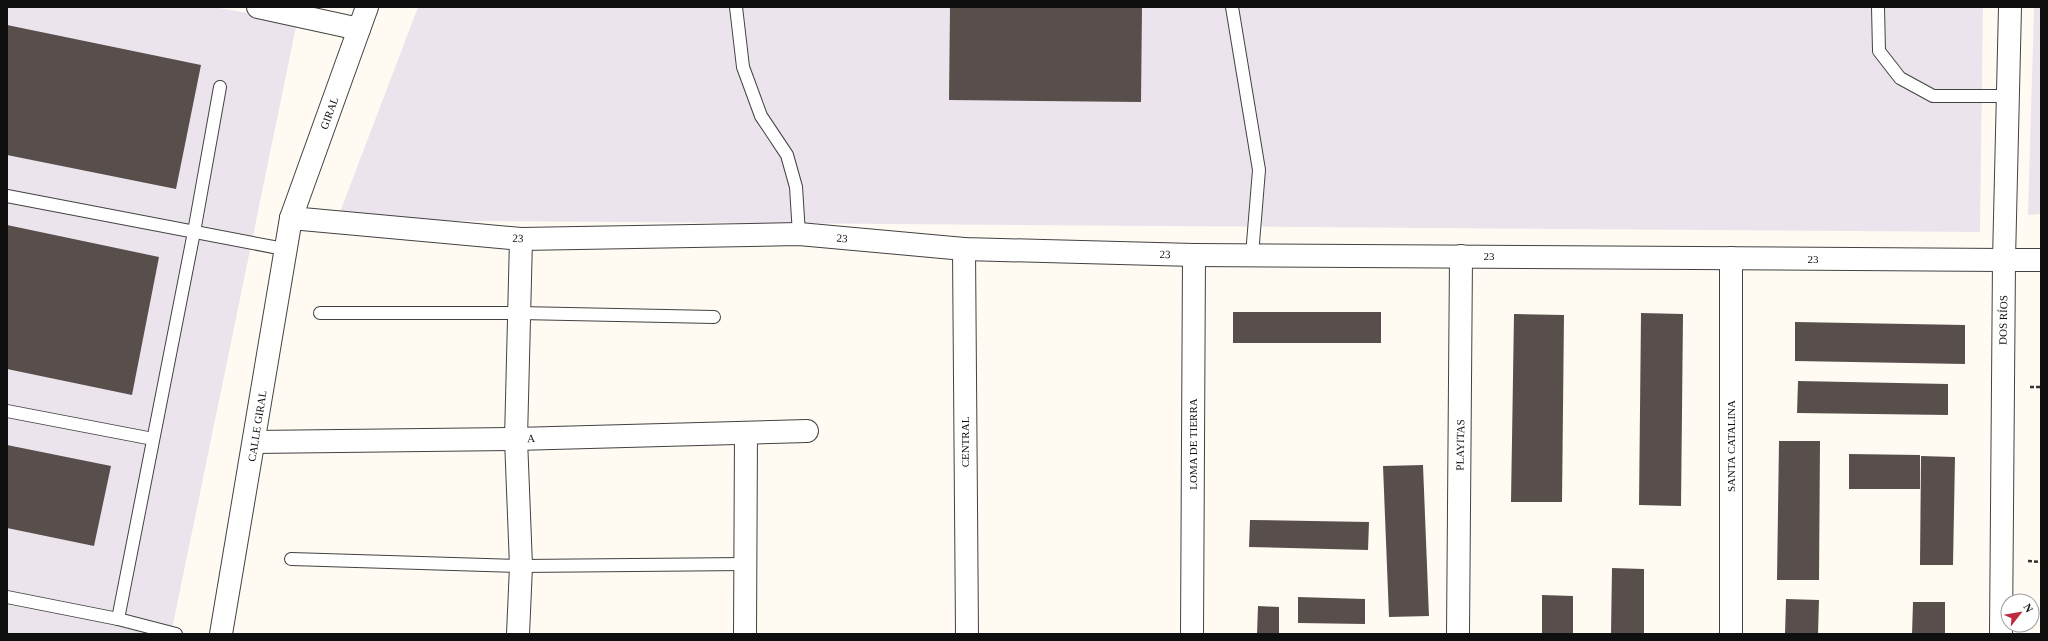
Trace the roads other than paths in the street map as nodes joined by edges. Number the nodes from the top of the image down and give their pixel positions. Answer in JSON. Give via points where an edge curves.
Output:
{"nodes":[{"id":1,"x":258,"y":7,"type":"edge"},
{"id":2,"x":367,"y":7,"type":"edge"},
{"id":3,"x":736,"y":7,"type":"edge"},
{"id":4,"x":1232,"y":7,"type":"edge"},
{"id":5,"x":1878,"y":7,"type":"edge"},
{"id":6,"x":2010,"y":7,"type":"edge"},
{"id":7,"x":359,"y":29,"type":"junction"},
{"id":8,"x":220,"y":86,"type":"dead end"},
{"id":9,"x":2008,"y":96,"type":"junction"},
{"id":10,"x":7,"y":196,"type":"edge"},
{"id":11,"x":291,"y":218,"type":"junction"},
{"id":12,"x":194,"y":232,"type":"junction"},
{"id":13,"x":799,"y":234,"type":"junction"},
{"id":14,"x":521,"y":239,"type":"junction"},
{"id":15,"x":284,"y":249,"type":"junction"},
{"id":16,"x":964,"y":249,"type":"junction"},
{"id":17,"x":1194,"y":255,"type":"junction"},
{"id":18,"x":1252,"y":255,"type":"junction"},
{"id":19,"x":1462,"y":256,"type":"junction"},
{"id":20,"x":1731,"y":258,"type":"junction"},
{"id":21,"x":2004,"y":260,"type":"junction"},
{"id":22,"x":2041,"y":260,"type":"edge"},
{"id":23,"x":320,"y":313,"type":"dead end"},
{"id":24,"x":520,"y":313,"type":"junction"},
{"id":25,"x":714,"y":316,"type":"dead end"},
{"id":26,"x":7,"y":411,"type":"edge"},
{"id":27,"x":807,"y":431,"type":"dead end"},
{"id":28,"x":746,"y":432,"type":"junction"},
{"id":29,"x":153,"y":439,"type":"junction"},
{"id":30,"x":516,"y":439,"type":"junction"},
{"id":31,"x":254,"y":442,"type":"junction"},
{"id":32,"x":291,"y":559,"type":"dead end"},
{"id":33,"x":746,"y":564,"type":"junction"},
{"id":34,"x":521,"y":566,"type":"junction"},
{"id":35,"x":7,"y":597,"type":"edge"},
{"id":36,"x":118,"y":619,"type":"junction"},
{"id":37,"x":176,"y":634,"type":"edge"},
{"id":38,"x":221,"y":634,"type":"edge"},
{"id":39,"x":518,"y":634,"type":"edge"},
{"id":40,"x":744,"y":634,"type":"edge"},
{"id":41,"x":967,"y":634,"type":"edge"},
{"id":42,"x":1192,"y":634,"type":"edge"},
{"id":43,"x":1458,"y":634,"type":"edge"},
{"id":44,"x":1732,"y":634,"type":"edge"},
{"id":45,"x":2001,"y":634,"type":"edge"}],
"edges":[{"from":1,"to":7,"type":"street"},
{"from":2,"to":7,"type":"street","name":"GIRAL"},
{"from":3,"to":13,"type":"lane","via":[[743,67],[761,116],[786,155],[796,187]]},
{"from":4,"to":18,"type":"lane","via":[[1259,170]]},
{"from":5,"to":9,"type":"lane","via":[[1879,51],[1900,78],[1933,96]]},
{"from":6,"to":9,"type":"street","name":"DOS RÍOS"},
{"from":7,"to":11,"type":"street","name":"GIRAL"},
{"from":8,"to":12,"type":"lane"},
{"from":9,"to":21,"type":"street","name":"DOS RÍOS"},
{"from":10,"to":12,"type":"lane"},
{"from":11,"to":14,"type":"street","name":"23"},
{"from":11,"to":15,"type":"street","name":"CALLE GIRAL"},
{"from":12,"to":15,"type":"lane"},
{"from":12,"to":29,"type":"lane"},
{"from":13,"to":14,"type":"street","name":"23"},
{"from":13,"to":16,"type":"street","name":"23"},
{"from":14,"to":24,"type":"street"},
{"from":15,"to":31,"type":"street","name":"CALLE GIRAL"},
{"from":16,"to":17,"type":"street","name":"23"},
{"from":16,"to":41,"type":"street","name":"CENTRAL"},
{"from":17,"to":18,"type":"street","name":"23"},
{"from":17,"to":42,"type":"street","name":"LOMA DE TIERRA"},
{"from":18,"to":19,"type":"street","name":"23"},
{"from":19,"to":20,"type":"street","name":"23"},
{"from":19,"to":43,"type":"street","name":"PLAYITAS"},
{"from":20,"to":21,"type":"street","name":"23"},
{"from":20,"to":44,"type":"street","name":"SANTA CATALINA"},
{"from":21,"to":22,"type":"street","name":"23"},
{"from":21,"to":45,"type":"street","name":"DOS RÍOS"},
{"from":23,"to":24,"type":"lane"},
{"from":24,"to":25,"type":"lane"},
{"from":24,"to":30,"type":"street"},
{"from":26,"to":29,"type":"lane"},
{"from":27,"to":28,"type":"street","name":"A"},
{"from":28,"to":30,"type":"street","name":"A"},
{"from":28,"to":33,"type":"street"},
{"from":29,"to":36,"type":"lane"},
{"from":30,"to":31,"type":"street","name":"A"},
{"from":30,"to":34,"type":"street"},
{"from":31,"to":38,"type":"street","name":"CALLE GIRAL"},
{"from":32,"to":34,"type":"lane"},
{"from":33,"to":34,"type":"lane"},
{"from":33,"to":40,"type":"street"},
{"from":34,"to":39,"type":"street"},
{"from":35,"to":36,"type":"lane"},
{"from":36,"to":37,"type":"lane"}]}
